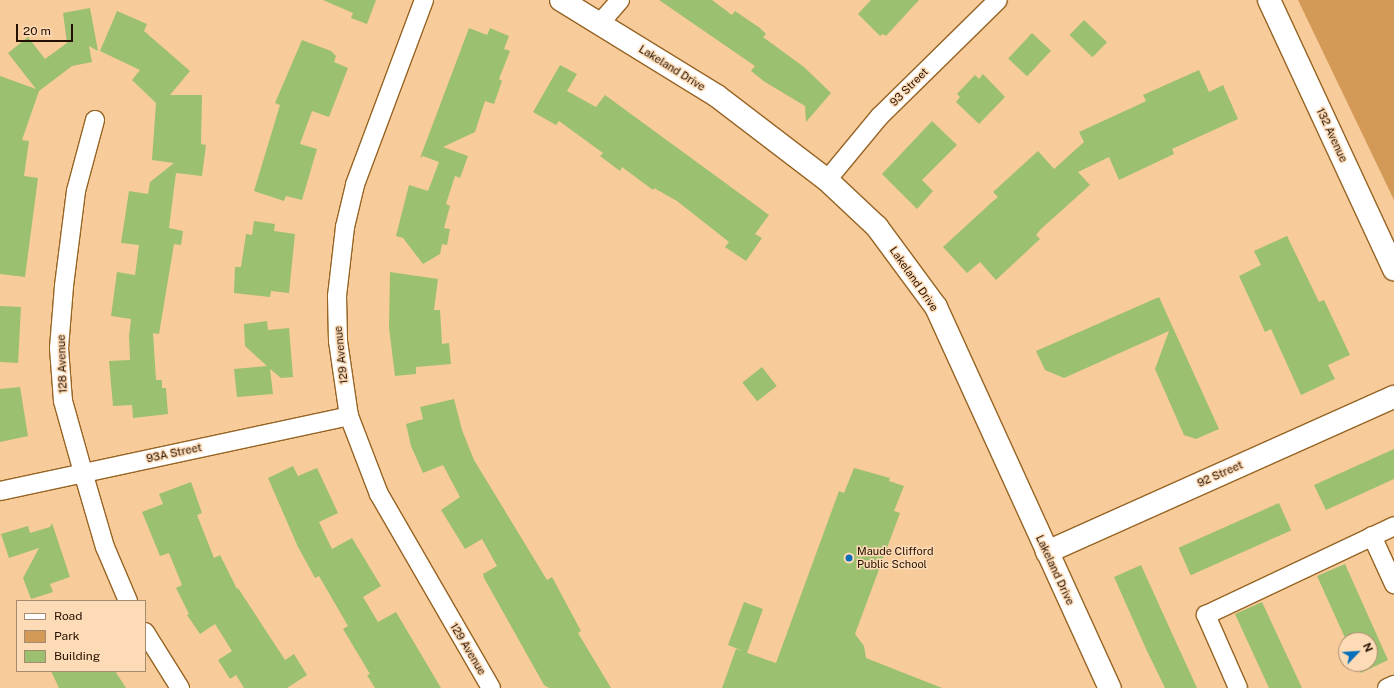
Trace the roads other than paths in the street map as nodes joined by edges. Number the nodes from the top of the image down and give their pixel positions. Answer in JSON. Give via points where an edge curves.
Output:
{"nodes":[{"id":1,"x":424,"y":0,"type":"edge"},
{"id":2,"x":561,"y":0,"type":"edge"},
{"id":3,"x":620,"y":0,"type":"edge"},
{"id":4,"x":998,"y":0,"type":"edge"},
{"id":5,"x":1269,"y":0,"type":"edge"},
{"id":6,"x":600,"y":22,"type":"junction"},
{"id":7,"x":95,"y":120,"type":"dead end"},
{"id":8,"x":827,"y":180,"type":"junction"},
{"id":9,"x":1394,"y":269,"type":"edge"},
{"id":10,"x":1394,"y":397,"type":"edge"},
{"id":11,"x":349,"y":416,"type":"junction"},
{"id":12,"x":83,"y":472,"type":"junction"},
{"id":13,"x":0,"y":491,"type":"edge"},
{"id":14,"x":1394,"y":526,"type":"edge"},
{"id":15,"x":1372,"y":536,"type":"junction"},
{"id":16,"x":1047,"y":552,"type":"junction"},
{"id":17,"x":1394,"y":584,"type":"edge"},
{"id":18,"x":128,"y":600,"type":"edge"},
{"id":19,"x":146,"y":634,"type":"edge"},
{"id":20,"x":1394,"y":685,"type":"edge"},
{"id":21,"x":180,"y":688,"type":"edge"},
{"id":22,"x":492,"y":688,"type":"edge"},
{"id":23,"x":1110,"y":688,"type":"edge"},
{"id":24,"x":1238,"y":688,"type":"edge"},
{"id":25,"x":1387,"y":688,"type":"edge"}],
"edges":[{"from":1,"to":11,"type":"street","name":"129 Avenue","via":[[356,185],[345,227],[336,296],[338,341]]},
{"from":2,"to":6,"type":"street","name":"Lakeland Drive"},
{"from":3,"to":6,"type":"street"},
{"from":4,"to":8,"type":"street","name":"93 Street","via":[[880,116]]},
{"from":5,"to":9,"type":"street","name":"132 Avenue"},
{"from":6,"to":8,"type":"street","name":"Lakeland Drive","via":[[717,96]]},
{"from":7,"to":12,"type":"street","name":"128 Avenue","via":[[76,191],[59,348],[63,401]]},
{"from":8,"to":16,"type":"street","name":"Lakeland Drive","via":[[878,228],[936,307]]},
{"from":10,"to":16,"type":"street","name":"92 Street"},
{"from":11,"to":12,"type":"street","name":"93A Street"},
{"from":11,"to":22,"type":"street","name":"129 Avenue","via":[[379,494]]},
{"from":12,"to":13,"type":"street","name":"93A Street"},
{"from":12,"to":18,"type":"street","name":"128 Avenue","via":[[105,547]]},
{"from":14,"to":15,"type":"street"},
{"from":15,"to":17,"type":"street"},
{"from":15,"to":24,"type":"street","via":[[1206,615]]},
{"from":16,"to":23,"type":"street","name":"Lakeland Drive"},
{"from":19,"to":21,"type":"street"},
{"from":20,"to":25,"type":"street"}]}
